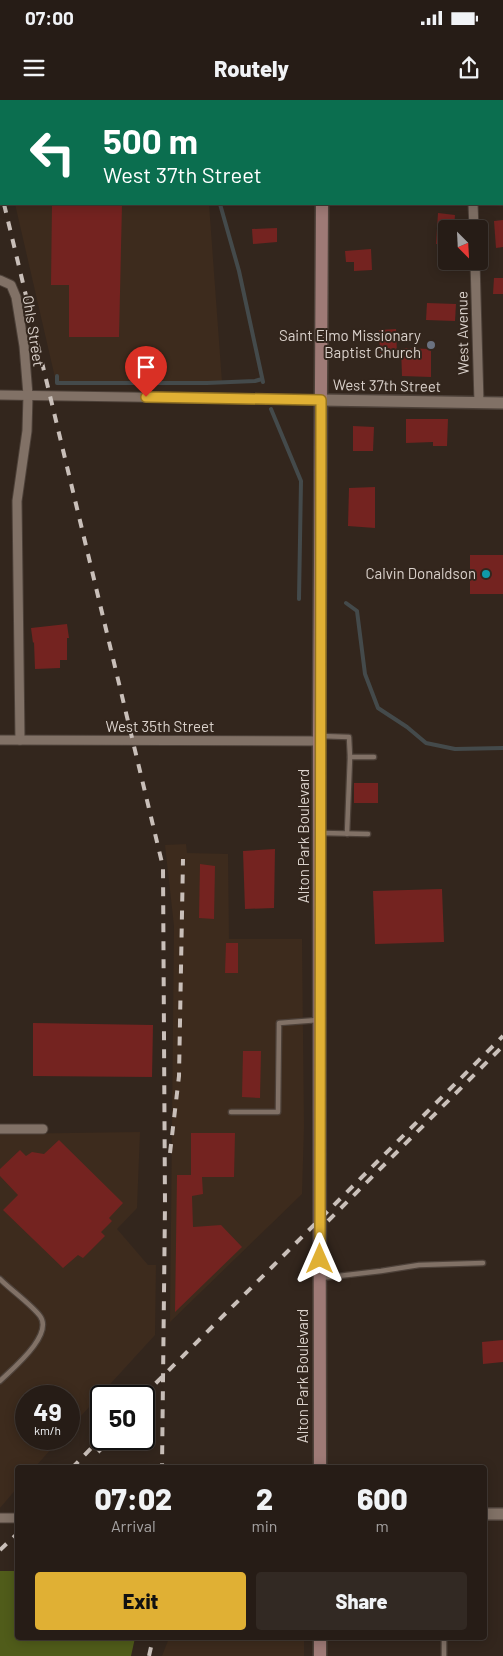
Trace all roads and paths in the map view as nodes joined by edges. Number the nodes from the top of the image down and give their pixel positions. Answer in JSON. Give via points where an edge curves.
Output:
{"nodes":[{"id":1,"x":322,"y":205,"type":"edge"},
{"id":2,"x":473,"y":205,"type":"edge"},
{"id":3,"x":474,"y":220,"type":"edge"},
{"id":4,"x":475,"y":270,"type":"edge"},
{"id":5,"x":0,"y":280,"type":"edge"},
{"id":6,"x":0,"y":395,"type":"edge"},
{"id":7,"x":28,"y":395,"type":"junction"},
{"id":8,"x":321,"y":400,"type":"junction"},
{"id":9,"x":479,"y":403,"type":"junction"},
{"id":10,"x":503,"y":403,"type":"edge"},
{"id":11,"x":320,"y":739,"type":"junction"},
{"id":12,"x":0,"y":740,"type":"edge"},
{"id":13,"x":20,"y":740,"type":"junction"},
{"id":14,"x":350,"y":757,"type":"junction"},
{"id":15,"x":374,"y":757,"type":"dead end"},
{"id":16,"x":320,"y":833,"type":"junction"},
{"id":17,"x":347,"y":834,"type":"junction"},
{"id":18,"x":368,"y":834,"type":"dead end"},
{"id":19,"x":320,"y":1020,"type":"junction"},
{"id":20,"x":231,"y":1112,"type":"dead end"},
{"id":21,"x":0,"y":1128,"type":"edge"},
{"id":22,"x":43,"y":1129,"type":"dead end"},
{"id":23,"x":483,"y":1263,"type":"dead end"},
{"id":24,"x":320,"y":1278,"type":"junction"},
{"id":25,"x":0,"y":1279,"type":"edge"},
{"id":26,"x":0,"y":1381,"type":"edge"},
{"id":27,"x":320,"y":1465,"type":"edge"},
{"id":28,"x":487,"y":1514,"type":"edge"},
{"id":29,"x":503,"y":1514,"type":"edge"},
{"id":30,"x":0,"y":1518,"type":"edge"},
{"id":31,"x":15,"y":1518,"type":"edge"},
{"id":32,"x":320,"y":1640,"type":"edge"},
{"id":33,"x":444,"y":1640,"type":"edge"},
{"id":34,"x":320,"y":1656,"type":"edge"},
{"id":35,"x":444,"y":1656,"type":"edge"}],
"edges":[{"from":1,"to":8,"type":"main road","name":"Alton Park Boulevard"},
{"from":2,"to":3,"type":"street"},
{"from":4,"to":9,"type":"street","name":"West Avenue"},
{"from":5,"to":7,"type":"street","name":"Ohls Street","via":[[11,286],[16,297]]},
{"from":6,"to":7,"type":"street","name":"West 37th Street"},
{"from":7,"to":8,"type":"street","name":"West 37th Street"},
{"from":7,"to":13,"type":"street","name":"Ohls Street","via":[[27,430],[17,501]]},
{"from":8,"to":9,"type":"street","name":"West 37th Street"},
{"from":8,"to":11,"type":"main road","name":"Alton Park Boulevard"},
{"from":9,"to":10,"type":"street","name":"West 37th Street"},
{"from":11,"to":13,"type":"street","name":"West 35th Street"},
{"from":11,"to":14,"type":"lane","via":[[349,737]]},
{"from":11,"to":16,"type":"main road","name":"Alton Park Boulevard"},
{"from":12,"to":13,"type":"street","name":"West 35th Street"},
{"from":14,"to":15,"type":"lane"},
{"from":14,"to":17,"type":"lane"},
{"from":16,"to":17,"type":"lane"},
{"from":16,"to":19,"type":"main road","name":"Alton Park Boulevard"},
{"from":17,"to":18,"type":"lane"},
{"from":19,"to":20,"type":"lane","via":[[280,1023],[278,1112]]},
{"from":19,"to":24,"type":"main road","name":"Alton Park Boulevard"},
{"from":21,"to":22,"type":"street"},
{"from":23,"to":24,"type":"lane","via":[[419,1265]]},
{"from":24,"to":27,"type":"main road","name":"Alton Park Boulevard"},
{"from":25,"to":26,"type":"lane","via":[[41,1317],[44,1328],[39,1341]]},
{"from":28,"to":29,"type":"street"},
{"from":30,"to":31,"type":"street"},
{"from":32,"to":34,"type":"main road"},
{"from":33,"to":35,"type":"lane"}]}
